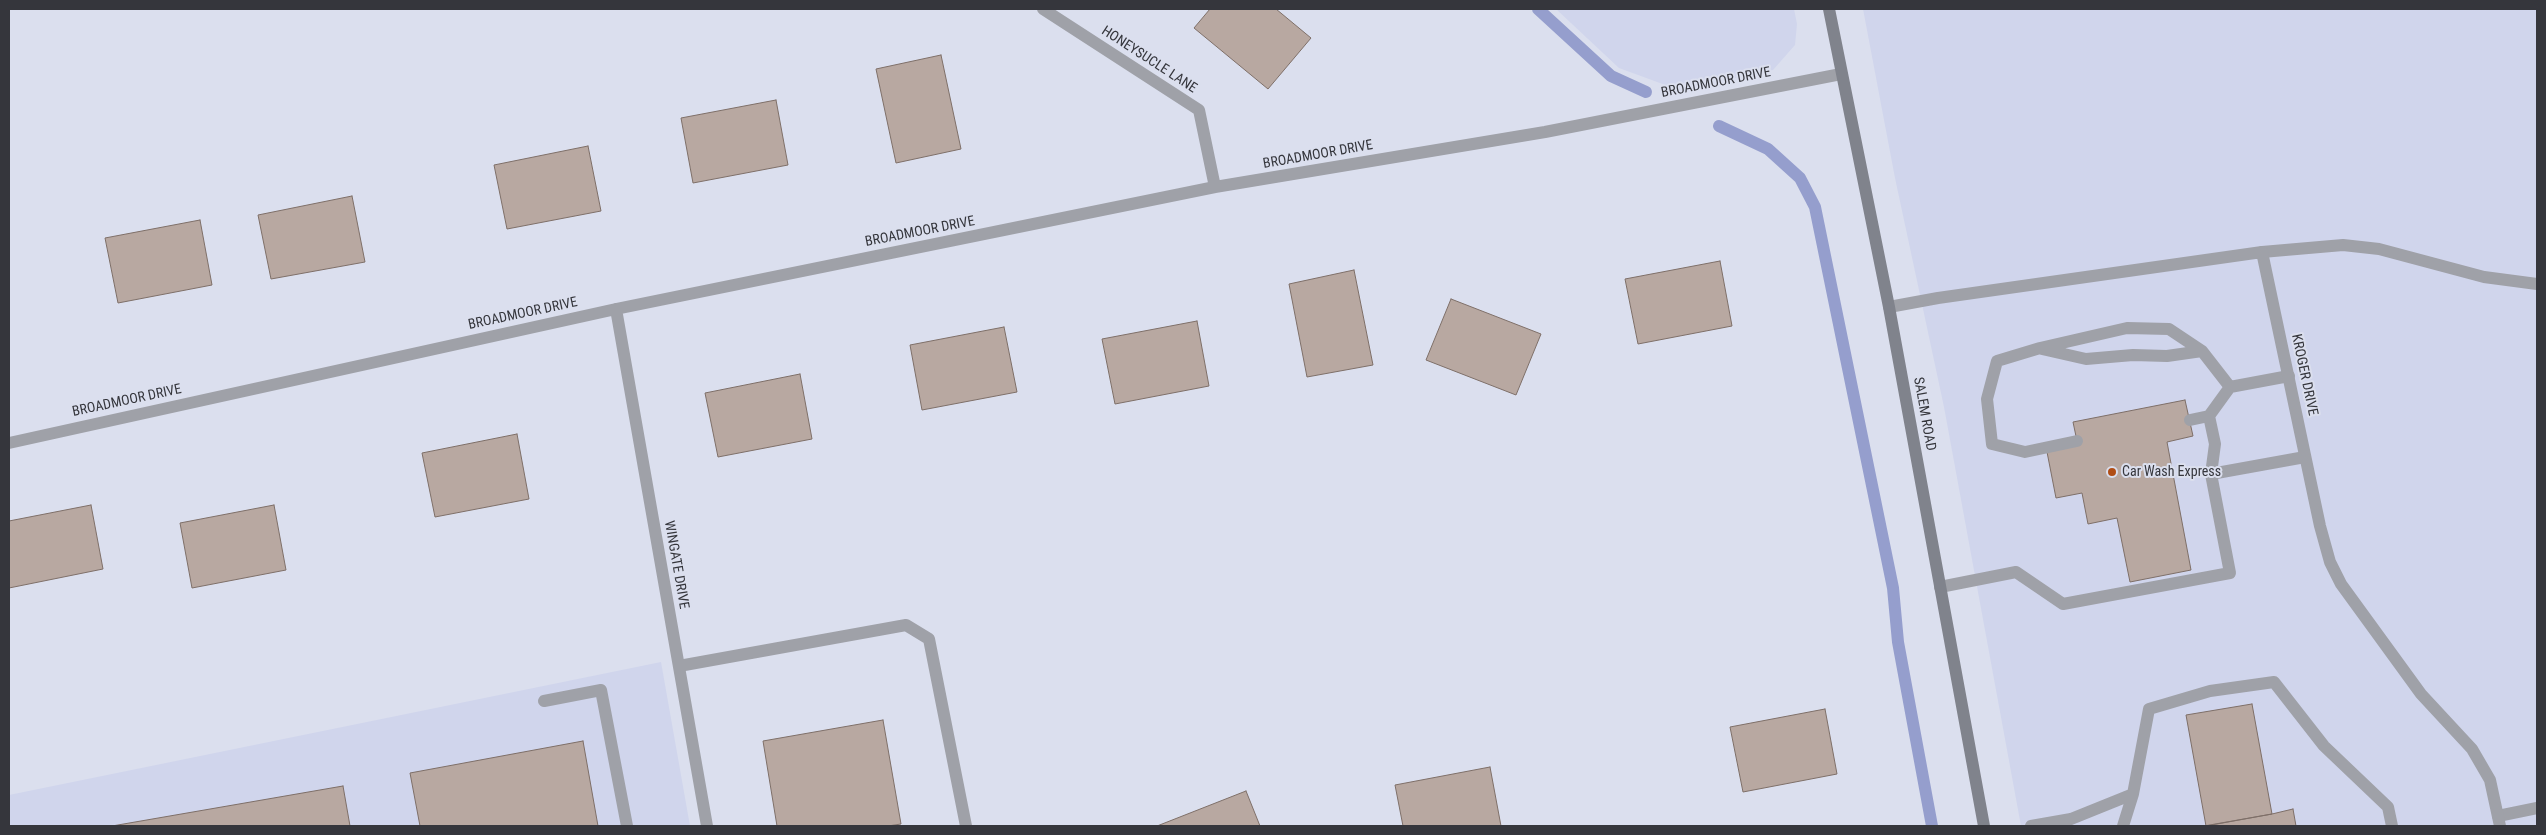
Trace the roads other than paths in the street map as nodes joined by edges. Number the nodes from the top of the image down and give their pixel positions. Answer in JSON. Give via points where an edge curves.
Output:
{"nodes":[{"id":1,"x":1042,"y":9,"type":"edge"},
{"id":2,"x":1829,"y":9,"type":"edge"},
{"id":3,"x":1841,"y":74,"type":"junction"},
{"id":4,"x":1215,"y":188,"type":"junction"},
{"id":5,"x":2262,"y":252,"type":"junction"},
{"id":6,"x":2537,"y":284,"type":"edge"},
{"id":7,"x":1889,"y":307,"type":"junction"},
{"id":8,"x":616,"y":309,"type":"junction"},
{"id":9,"x":2040,"y":348,"type":"junction"},
{"id":10,"x":2202,"y":351,"type":"junction"},
{"id":11,"x":2289,"y":376,"type":"junction"},
{"id":12,"x":2230,"y":387,"type":"junction"},
{"id":13,"x":2209,"y":416,"type":"junction"},
{"id":14,"x":2190,"y":420,"type":"dead end"},
{"id":15,"x":2077,"y":441,"type":"dead end"},
{"id":16,"x":9,"y":443,"type":"edge"},
{"id":17,"x":2305,"y":457,"type":"junction"},
{"id":18,"x":2211,"y":474,"type":"junction"},
{"id":19,"x":1940,"y":587,"type":"junction"},
{"id":20,"x":679,"y":666,"type":"junction"},
{"id":21,"x":544,"y":701,"type":"dead end"},
{"id":22,"x":2133,"y":794,"type":"junction"},
{"id":23,"x":2537,"y":808,"type":"edge"},
{"id":24,"x":2499,"y":821,"type":"edge"},
{"id":25,"x":627,"y":826,"type":"edge"},
{"id":26,"x":707,"y":826,"type":"edge"},
{"id":27,"x":966,"y":826,"type":"edge"},
{"id":28,"x":1984,"y":826,"type":"edge"},
{"id":29,"x":2032,"y":826,"type":"edge"},
{"id":30,"x":2122,"y":826,"type":"edge"},
{"id":31,"x":2392,"y":826,"type":"edge"}],
"edges":[{"from":1,"to":4,"type":"street","name":"HONEYSUCLE LANE","via":[[1199,110]]},
{"from":2,"to":3,"type":"main road","name":"SALEM ROAD"},
{"from":3,"to":4,"type":"street","name":"BROADMOOR DRIVE","via":[[1545,132]]},
{"from":3,"to":7,"type":"main road","name":"SALEM ROAD"},
{"from":4,"to":8,"type":"street","name":"BROADMOOR DRIVE"},
{"from":5,"to":6,"type":"street","via":[[2342,245],[2379,249],[2484,277]]},
{"from":5,"to":7,"type":"street"},
{"from":5,"to":11,"type":"street","name":"KROGER DRIVE"},
{"from":7,"to":19,"type":"main road","name":"SALEM ROAD"},
{"from":8,"to":16,"type":"street","name":"BROADMOOR DRIVE"},
{"from":8,"to":20,"type":"street","name":"WINGATE DRIVE"},
{"from":9,"to":10,"type":"street","via":[[2086,359],[2168,356]]},
{"from":9,"to":10,"type":"street","via":[[2135,328],[2169,329]]},
{"from":9,"to":15,"type":"street","via":[[1997,361],[1987,399],[1992,444],[2024,452]]},
{"from":10,"to":12,"type":"street"},
{"from":11,"to":12,"type":"street"},
{"from":11,"to":17,"type":"street","name":"KROGER DRIVE"},
{"from":12,"to":13,"type":"street"},
{"from":13,"to":14,"type":"street"},
{"from":13,"to":18,"type":"street","via":[[2215,444]]},
{"from":17,"to":18,"type":"street"},
{"from":17,"to":24,"type":"street","name":"KROGER DRIVE","via":[[2330,562],[2420,694],[2472,749],[2490,780]]},
{"from":18,"to":19,"type":"street","via":[[2230,573],[2063,604],[2016,572]]},
{"from":19,"to":28,"type":"main road","name":"SALEM ROAD"},
{"from":20,"to":26,"type":"street","name":"WINGATE DRIVE"},
{"from":20,"to":27,"type":"street","via":[[906,625],[929,639]]},
{"from":21,"to":25,"type":"street","via":[[601,690]]},
{"from":22,"to":29,"type":"street","via":[[2071,819]]},
{"from":22,"to":30,"type":"street"},
{"from":22,"to":31,"type":"street","via":[[2149,709],[2210,691],[2274,682],[2324,746],[2388,807]]},
{"from":23,"to":24,"type":"street"}]}
